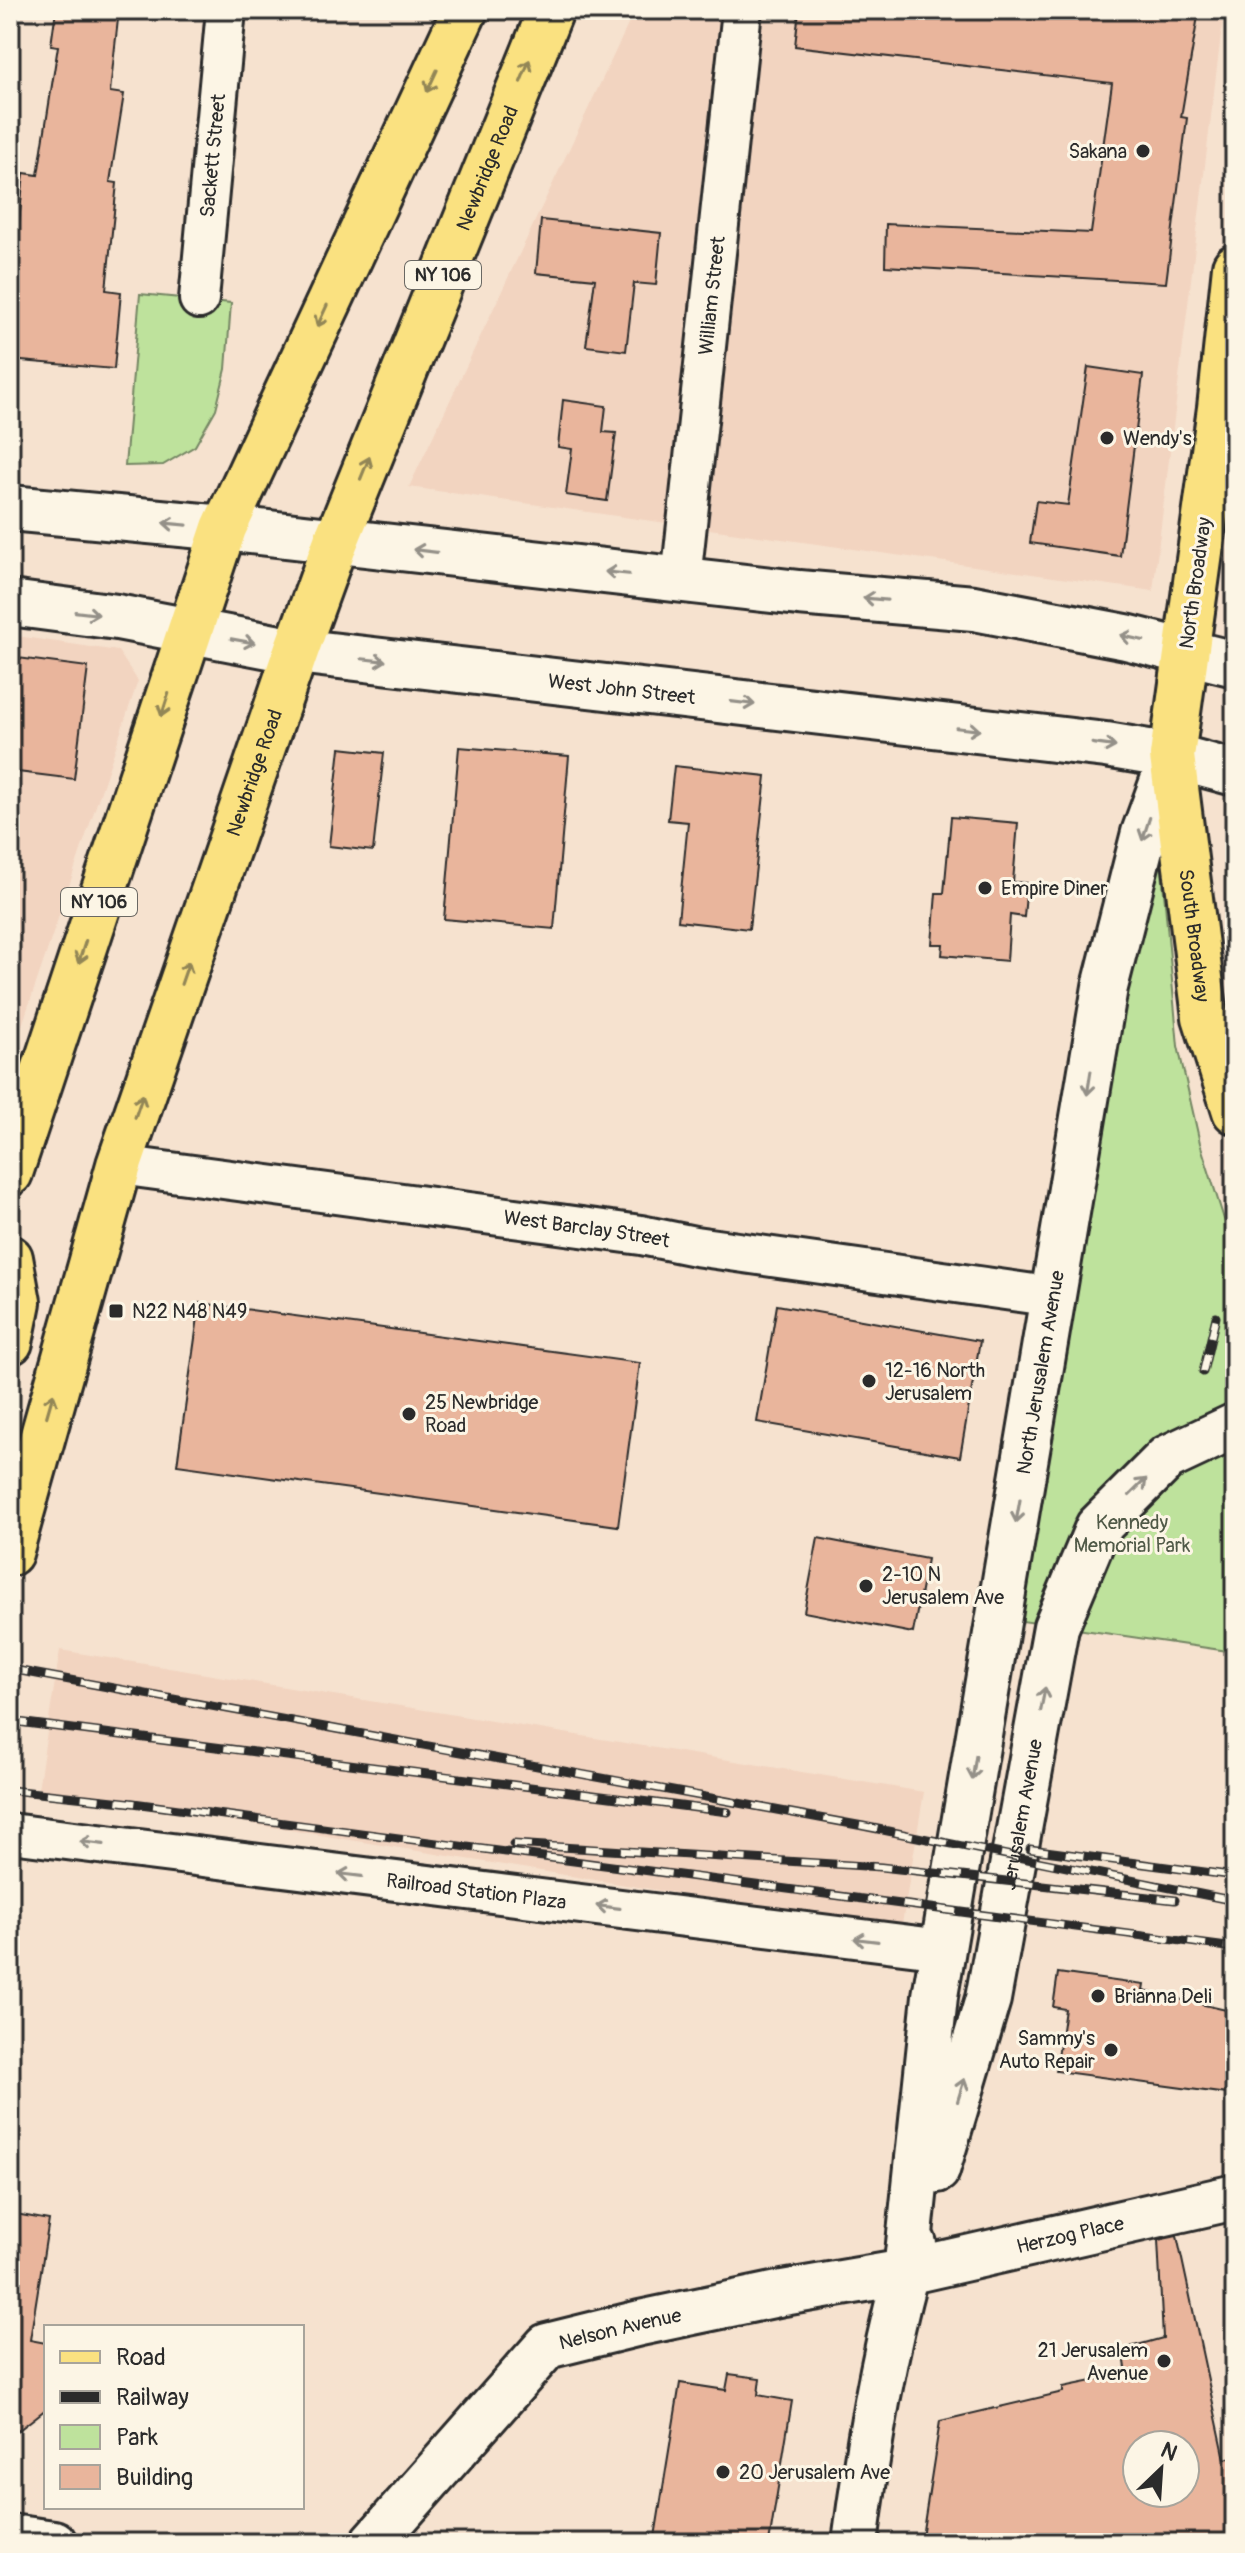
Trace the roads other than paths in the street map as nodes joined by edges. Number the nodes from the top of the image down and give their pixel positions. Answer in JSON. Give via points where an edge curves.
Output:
{"nodes":[{"id":1,"x":226,"y":10,"type":"edge"},
{"id":2,"x":465,"y":10,"type":"edge"},
{"id":3,"x":551,"y":10,"type":"edge"},
{"id":4,"x":742,"y":10,"type":"edge"},
{"id":5,"x":1235,"y":267,"type":"edge"},
{"id":6,"x":199,"y":299,"type":"dead end"},
{"id":7,"x":10,"y":508,"type":"edge"},
{"id":8,"x":224,"y":528,"type":"junction"},
{"id":9,"x":336,"y":541,"type":"junction"},
{"id":10,"x":681,"y":580,"type":"junction"},
{"id":11,"x":10,"y":603,"type":"edge"},
{"id":12,"x":189,"y":631,"type":"junction"},
{"id":13,"x":1186,"y":650,"type":"junction"},
{"id":14,"x":296,"y":651,"type":"junction"},
{"id":15,"x":1235,"y":664,"type":"edge"},
{"id":16,"x":1172,"y":756,"type":"junction"},
{"id":17,"x":1235,"y":773,"type":"edge"},
{"id":18,"x":1235,"y":1111,"type":"edge"},
{"id":19,"x":12,"y":1159,"type":"edge"},
{"id":20,"x":119,"y":1165,"type":"junction"},
{"id":21,"x":10,"y":1258,"type":"edge"},
{"id":22,"x":1055,"y":1297,"type":"junction"},
{"id":23,"x":10,"y":1342,"type":"edge"},
{"id":24,"x":1235,"y":1426,"type":"edge"},
{"id":25,"x":10,"y":1553,"type":"edge"},
{"id":26,"x":10,"y":1833,"type":"edge"},
{"id":27,"x":943,"y":1949,"type":"junction"},
{"id":28,"x":935,"y":1996,"type":"joint"},
{"id":29,"x":1235,"y":2197,"type":"edge"},
{"id":30,"x":906,"y":2272,"type":"junction"},
{"id":31,"x":10,"y":2537,"type":"edge"},
{"id":32,"x":54,"y":2543,"type":"edge"},
{"id":33,"x":373,"y":2543,"type":"edge"},
{"id":34,"x":855,"y":2543,"type":"edge"}],
"edges":[{"from":1,"to":6,"type":"street","name":"Sackett Street"},
{"from":2,"to":8,"type":"main road","number":"NY 106","one_way":true},
{"from":9,"to":3,"type":"main road","name":"Newbridge Road","number":"NY 106","one_way":true},
{"from":4,"to":10,"type":"street","name":"William Street"},
{"from":5,"to":13,"type":"main road","name":"North Broadway"},
{"from":8,"to":7,"type":"main road","one_way":true},
{"from":8,"to":9,"type":"main road"},
{"from":8,"to":12,"type":"main road","number":"NY 106"},
{"from":10,"to":9,"type":"main road","one_way":true},
{"from":9,"to":14,"type":"main road","name":"Newbridge Road","number":"NY 106"},
{"from":13,"to":10,"type":"main road","one_way":true,"via":[[974,608]]},
{"from":11,"to":12,"type":"main road","name":"West John Street","one_way":true},
{"from":12,"to":14,"type":"main road","name":"West John Street","one_way":true},
{"from":12,"to":19,"type":"main road","number":"NY 106","one_way":true},
{"from":13,"to":15,"type":"main road"},
{"from":13,"to":16,"type":"main road","name":"North Broadway"},
{"from":14,"to":16,"type":"main road","name":"West John Street","one_way":true},
{"from":20,"to":14,"type":"main road","name":"Newbridge Road","number":"NY 106","one_way":true},
{"from":16,"to":17,"type":"main road","name":"West John Street"},
{"from":16,"to":18,"type":"main road","name":"South Broadway","via":[[1205,1017]]},
{"from":16,"to":22,"type":"main road","name":"North Jerusalem Avenue","one_way":true,"via":[[1144,833],[1105,987]]},
{"from":20,"to":22,"type":"street","name":"West Barclay Street"},
{"from":25,"to":20,"type":"main road","name":"Newbridge Road","number":"NY 106","one_way":true},
{"from":21,"to":23,"type":"main road","via":[[18,1302]]},
{"from":22,"to":27,"type":"main road","name":"North Jerusalem Avenue","one_way":true},
{"from":30,"to":24,"type":"main road","name":"Jerusalem Avenue","one_way":true,"via":[[988,1999],[1056,1627],[1098,1527],[1167,1458]]},
{"from":27,"to":26,"type":"street","name":"Railroad Station Plaza","one_way":true},
{"from":27,"to":28,"type":"main road","name":"North Jerusalem Avenue"},
{"from":28,"to":30,"type":"main road","name":"Jerusalem Avenue"},
{"from":29,"to":30,"type":"main road","name":"Herzog Place"},
{"from":30,"to":33,"type":"main road","name":"Nelson Avenue","via":[[783,2293],[547,2346]]},
{"from":30,"to":34,"type":"main road","name":"Jerusalem Avenue"},
{"from":31,"to":32,"type":"main road"}]}
